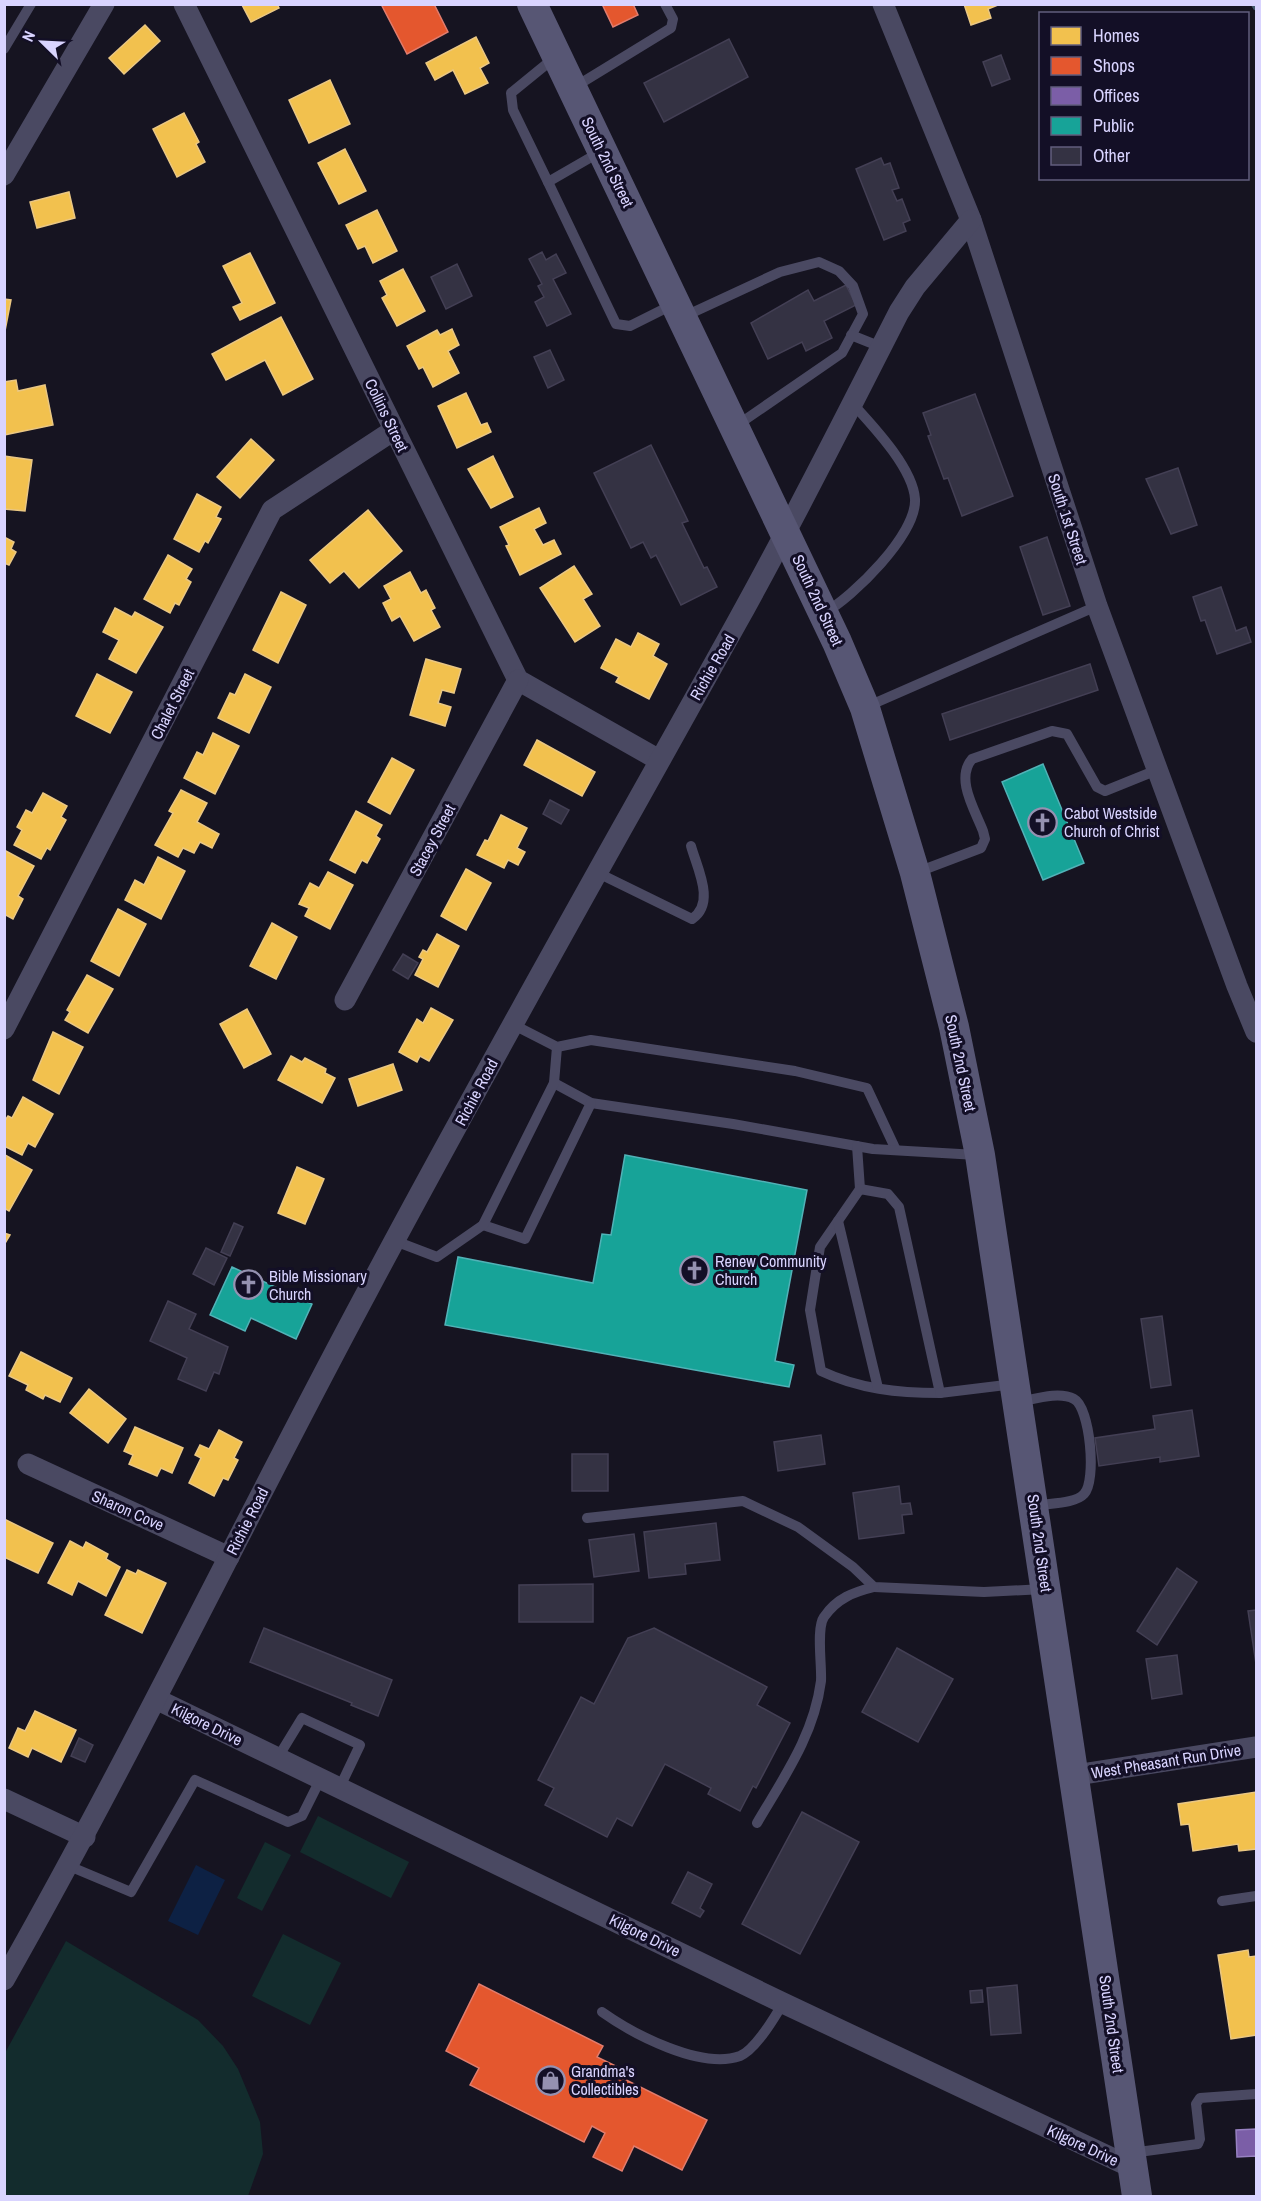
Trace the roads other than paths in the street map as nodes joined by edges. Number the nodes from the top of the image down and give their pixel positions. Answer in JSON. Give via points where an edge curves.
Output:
{"nodes":[{"id":1,"x":31,"y":4,"type":"edge"},
{"id":2,"x":104,"y":4,"type":"edge"},
{"id":3,"x":184,"y":4,"type":"edge"},
{"id":4,"x":532,"y":4,"type":"edge"},
{"id":5,"x":665,"y":4,"type":"edge"},
{"id":6,"x":883,"y":4,"type":"edge"},
{"id":7,"x":4,"y":49,"type":"edge"},
{"id":8,"x":557,"y":56,"type":"junction"},
{"id":9,"x":573,"y":89,"type":"junction"},
{"id":10,"x":603,"y":150,"type":"junction"},
{"id":11,"x":4,"y":175,"type":"edge"},
{"id":12,"x":548,"y":182,"type":"junction"},
{"id":13,"x":971,"y":220,"type":"junction"},
{"id":14,"x":679,"y":310,"type":"junction"},
{"id":15,"x":851,"y":335,"type":"junction"},
{"id":16,"x":881,"y":347,"type":"junction"},
{"id":17,"x":853,"y":404,"type":"junction"},
{"id":18,"x":736,"y":427,"type":"junction"},
{"id":19,"x":394,"y":430,"type":"junction"},
{"id":20,"x":786,"y":530,"type":"junction"},
{"id":21,"x":1097,"y":606,"type":"junction"},
{"id":22,"x":824,"y":614,"type":"junction"},
{"id":23,"x":518,"y":680,"type":"junction"},
{"id":24,"x":865,"y":708,"type":"junction"},
{"id":25,"x":659,"y":760,"type":"junction"},
{"id":26,"x":1157,"y":770,"type":"junction"},
{"id":27,"x":691,"y":846,"type":"dead end"},
{"id":28,"x":596,"y":872,"type":"junction"},
{"id":29,"x":915,"y":873,"type":"junction"},
{"id":30,"x":345,"y":1000,"type":"dead end"},
{"id":31,"x":512,"y":1024,"type":"junction"},
{"id":32,"x":4,"y":1029,"type":"edge"},
{"id":33,"x":1257,"y":1032,"type":"edge"},
{"id":34,"x":557,"y":1047,"type":"junction"},
{"id":35,"x":554,"y":1083,"type":"junction"},
{"id":36,"x":591,"y":1103,"type":"junction"},
{"id":37,"x":857,"y":1146,"type":"junction"},
{"id":38,"x":897,"y":1150,"type":"junction"},
{"id":39,"x":980,"y":1155,"type":"junction"},
{"id":40,"x":860,"y":1189,"type":"junction"},
{"id":41,"x":838,"y":1221,"type":"junction"},
{"id":42,"x":483,"y":1225,"type":"junction"},
{"id":43,"x":394,"y":1241,"type":"junction"},
{"id":44,"x":878,"y":1388,"type":"junction"},
{"id":45,"x":940,"y":1393,"type":"junction"},
{"id":46,"x":1017,"y":1393,"type":"junction"},
{"id":47,"x":27,"y":1464,"type":"dead end"},
{"id":48,"x":1035,"y":1506,"type":"junction"},
{"id":49,"x":587,"y":1518,"type":"dead end"},
{"id":50,"x":229,"y":1557,"type":"junction"},
{"id":51,"x":874,"y":1587,"type":"junction"},
{"id":52,"x":1047,"y":1588,"type":"junction"},
{"id":53,"x":158,"y":1700,"type":"junction"},
{"id":54,"x":1257,"y":1747,"type":"edge"},
{"id":55,"x":277,"y":1759,"type":"junction"},
{"id":56,"x":1076,"y":1775,"type":"junction"},
{"id":57,"x":320,"y":1780,"type":"junction"},
{"id":58,"x":339,"y":1789,"type":"junction"},
{"id":59,"x":4,"y":1798,"type":"edge"},
{"id":60,"x":757,"y":1823,"type":"dead end"},
{"id":61,"x":85,"y":1838,"type":"junction"},
{"id":62,"x":69,"y":1866,"type":"junction"},
{"id":63,"x":1257,"y":1896,"type":"edge"},
{"id":64,"x":1222,"y":1900,"type":"dead end"},
{"id":65,"x":4,"y":1980,"type":"edge"},
{"id":66,"x":783,"y":2003,"type":"junction"},
{"id":67,"x":602,"y":2012,"type":"dead end"},
{"id":68,"x":1257,"y":2094,"type":"edge"},
{"id":69,"x":1134,"y":2172,"type":"edge"}],
"edges":[{"from":1,"to":7,"type":"lane"},
{"from":2,"to":11,"type":"street"},
{"from":3,"to":19,"type":"street","name":"Collins Street"},
{"from":4,"to":8,"type":"main road","name":"South 2nd Street"},
{"from":5,"to":9,"type":"lane","via":[[673,19],[671,28]]},
{"from":6,"to":13,"type":"street","name":"South 1st Street"},
{"from":8,"to":9,"type":"main road","name":"South 2nd Street"},
{"from":8,"to":12,"type":"lane","via":[[511,93],[513,110]]},
{"from":9,"to":10,"type":"main road","name":"South 2nd Street"},
{"from":10,"to":12,"type":"lane"},
{"from":10,"to":14,"type":"main road","name":"South 2nd Street"},
{"from":12,"to":14,"type":"lane","via":[[616,324],[630,326]]},
{"from":13,"to":16,"type":"street","name":"Richie Road","via":[[915,286]]},
{"from":13,"to":21,"type":"street","name":"South 1st Street"},
{"from":14,"to":15,"type":"lane","via":[[780,272],[819,262],[839,271],[853,286],[863,314]]},
{"from":14,"to":18,"type":"main road","name":"South 2nd Street"},
{"from":15,"to":16,"type":"lane"},
{"from":15,"to":18,"type":"lane","via":[[842,353]]},
{"from":16,"to":17,"type":"street","name":"Richie Road"},
{"from":17,"to":20,"type":"street","name":"Richie Road"},
{"from":17,"to":22,"type":"lane","via":[[880,435],[910,481],[914,511],[869,578]]},
{"from":18,"to":20,"type":"main road","name":"South 2nd Street"},
{"from":19,"to":23,"type":"street","name":"Collins Street"},
{"from":19,"to":32,"type":"street","name":"Chalet Street","via":[[272,510]]},
{"from":20,"to":22,"type":"main road","name":"South 2nd Street"},
{"from":20,"to":25,"type":"street","name":"Richie Road"},
{"from":21,"to":24,"type":"lane"},
{"from":21,"to":26,"type":"street","name":"South 1st Street"},
{"from":22,"to":24,"type":"main road","name":"South 2nd Street"},
{"from":23,"to":25,"type":"street"},
{"from":23,"to":30,"type":"street","name":"Stacey Street"},
{"from":24,"to":29,"type":"main road","name":"South 2nd Street"},
{"from":25,"to":28,"type":"street","name":"Richie Road"},
{"from":26,"to":29,"type":"lane","via":[[1105,790],[1097,787],[1067,734],[1052,731],[972,759],[965,767],[964,778],[985,839],[981,848]]},
{"from":26,"to":33,"type":"street","name":"South 1st Street"},
{"from":27,"to":28,"type":"lane","via":[[705,900],[701,913],[692,918]]},
{"from":28,"to":31,"type":"street","name":"Richie Road"},
{"from":29,"to":39,"type":"main road","name":"South 2nd Street","via":[[954,1027]]},
{"from":31,"to":34,"type":"lane"},
{"from":31,"to":43,"type":"street","name":"Richie Road"},
{"from":34,"to":35,"type":"lane"},
{"from":34,"to":38,"type":"lane","via":[[591,1040],[795,1071],[867,1088]]},
{"from":35,"to":36,"type":"lane"},
{"from":35,"to":42,"type":"lane"},
{"from":36,"to":37,"type":"lane"},
{"from":36,"to":42,"type":"lane","via":[[525,1239]]},
{"from":37,"to":38,"type":"lane"},
{"from":37,"to":40,"type":"lane"},
{"from":38,"to":39,"type":"lane"},
{"from":39,"to":46,"type":"main road","name":"South 2nd Street"},
{"from":40,"to":41,"type":"lane"},
{"from":40,"to":45,"type":"lane","via":[[888,1194],[899,1207]]},
{"from":41,"to":44,"type":"lane"},
{"from":41,"to":44,"type":"lane","via":[[820,1247],[810,1310],[820,1371],[849,1384]]},
{"from":42,"to":43,"type":"lane","via":[[437,1257]]},
{"from":43,"to":50,"type":"street","name":"Richie Road"},
{"from":44,"to":45,"type":"lane"},
{"from":45,"to":46,"type":"lane"},
{"from":46,"to":48,"type":"main road","name":"South 2nd Street"},
{"from":46,"to":48,"type":"lane","via":[[1064,1395],[1084,1410],[1092,1474],[1089,1486],[1078,1498]]},
{"from":47,"to":50,"type":"street","name":"Sharon Cove"},
{"from":48,"to":52,"type":"main road","name":"South 2nd Street"},
{"from":49,"to":51,"type":"lane","via":[[744,1501],[798,1527]]},
{"from":50,"to":53,"type":"street","name":"Richie Road"},
{"from":51,"to":52,"type":"lane","via":[[984,1592]]},
{"from":51,"to":60,"type":"lane","via":[[848,1593],[823,1618],[818,1705],[806,1740]]},
{"from":52,"to":56,"type":"main road","name":"South 2nd Street"},
{"from":53,"to":55,"type":"street","name":"Kilgore Drive"},
{"from":53,"to":61,"type":"street","name":"Richie Road"},
{"from":54,"to":56,"type":"street","name":"West Pheasant Run Drive"},
{"from":55,"to":57,"type":"street","name":"Kilgore Drive"},
{"from":55,"to":58,"type":"lane","via":[[302,1718],[360,1745]]},
{"from":56,"to":69,"type":"main road","name":"South 2nd Street"},
{"from":57,"to":58,"type":"street","name":"Kilgore Drive"},
{"from":57,"to":62,"type":"lane","via":[[302,1815],[288,1822],[195,1780],[131,1892]]},
{"from":58,"to":66,"type":"street","name":"Kilgore Drive"},
{"from":59,"to":61,"type":"street"},
{"from":61,"to":62,"type":"street","name":"Richie Road"},
{"from":62,"to":65,"type":"street","name":"Richie Road"},
{"from":63,"to":64,"type":"lane"},
{"from":66,"to":67,"type":"lane","via":[[772,2022],[741,2056],[724,2058],[675,2050]]},
{"from":66,"to":69,"type":"street","name":"Kilgore Drive"},
{"from":68,"to":69,"type":"lane","via":[[1200,2098],[1196,2104],[1198,2144]]}]}
